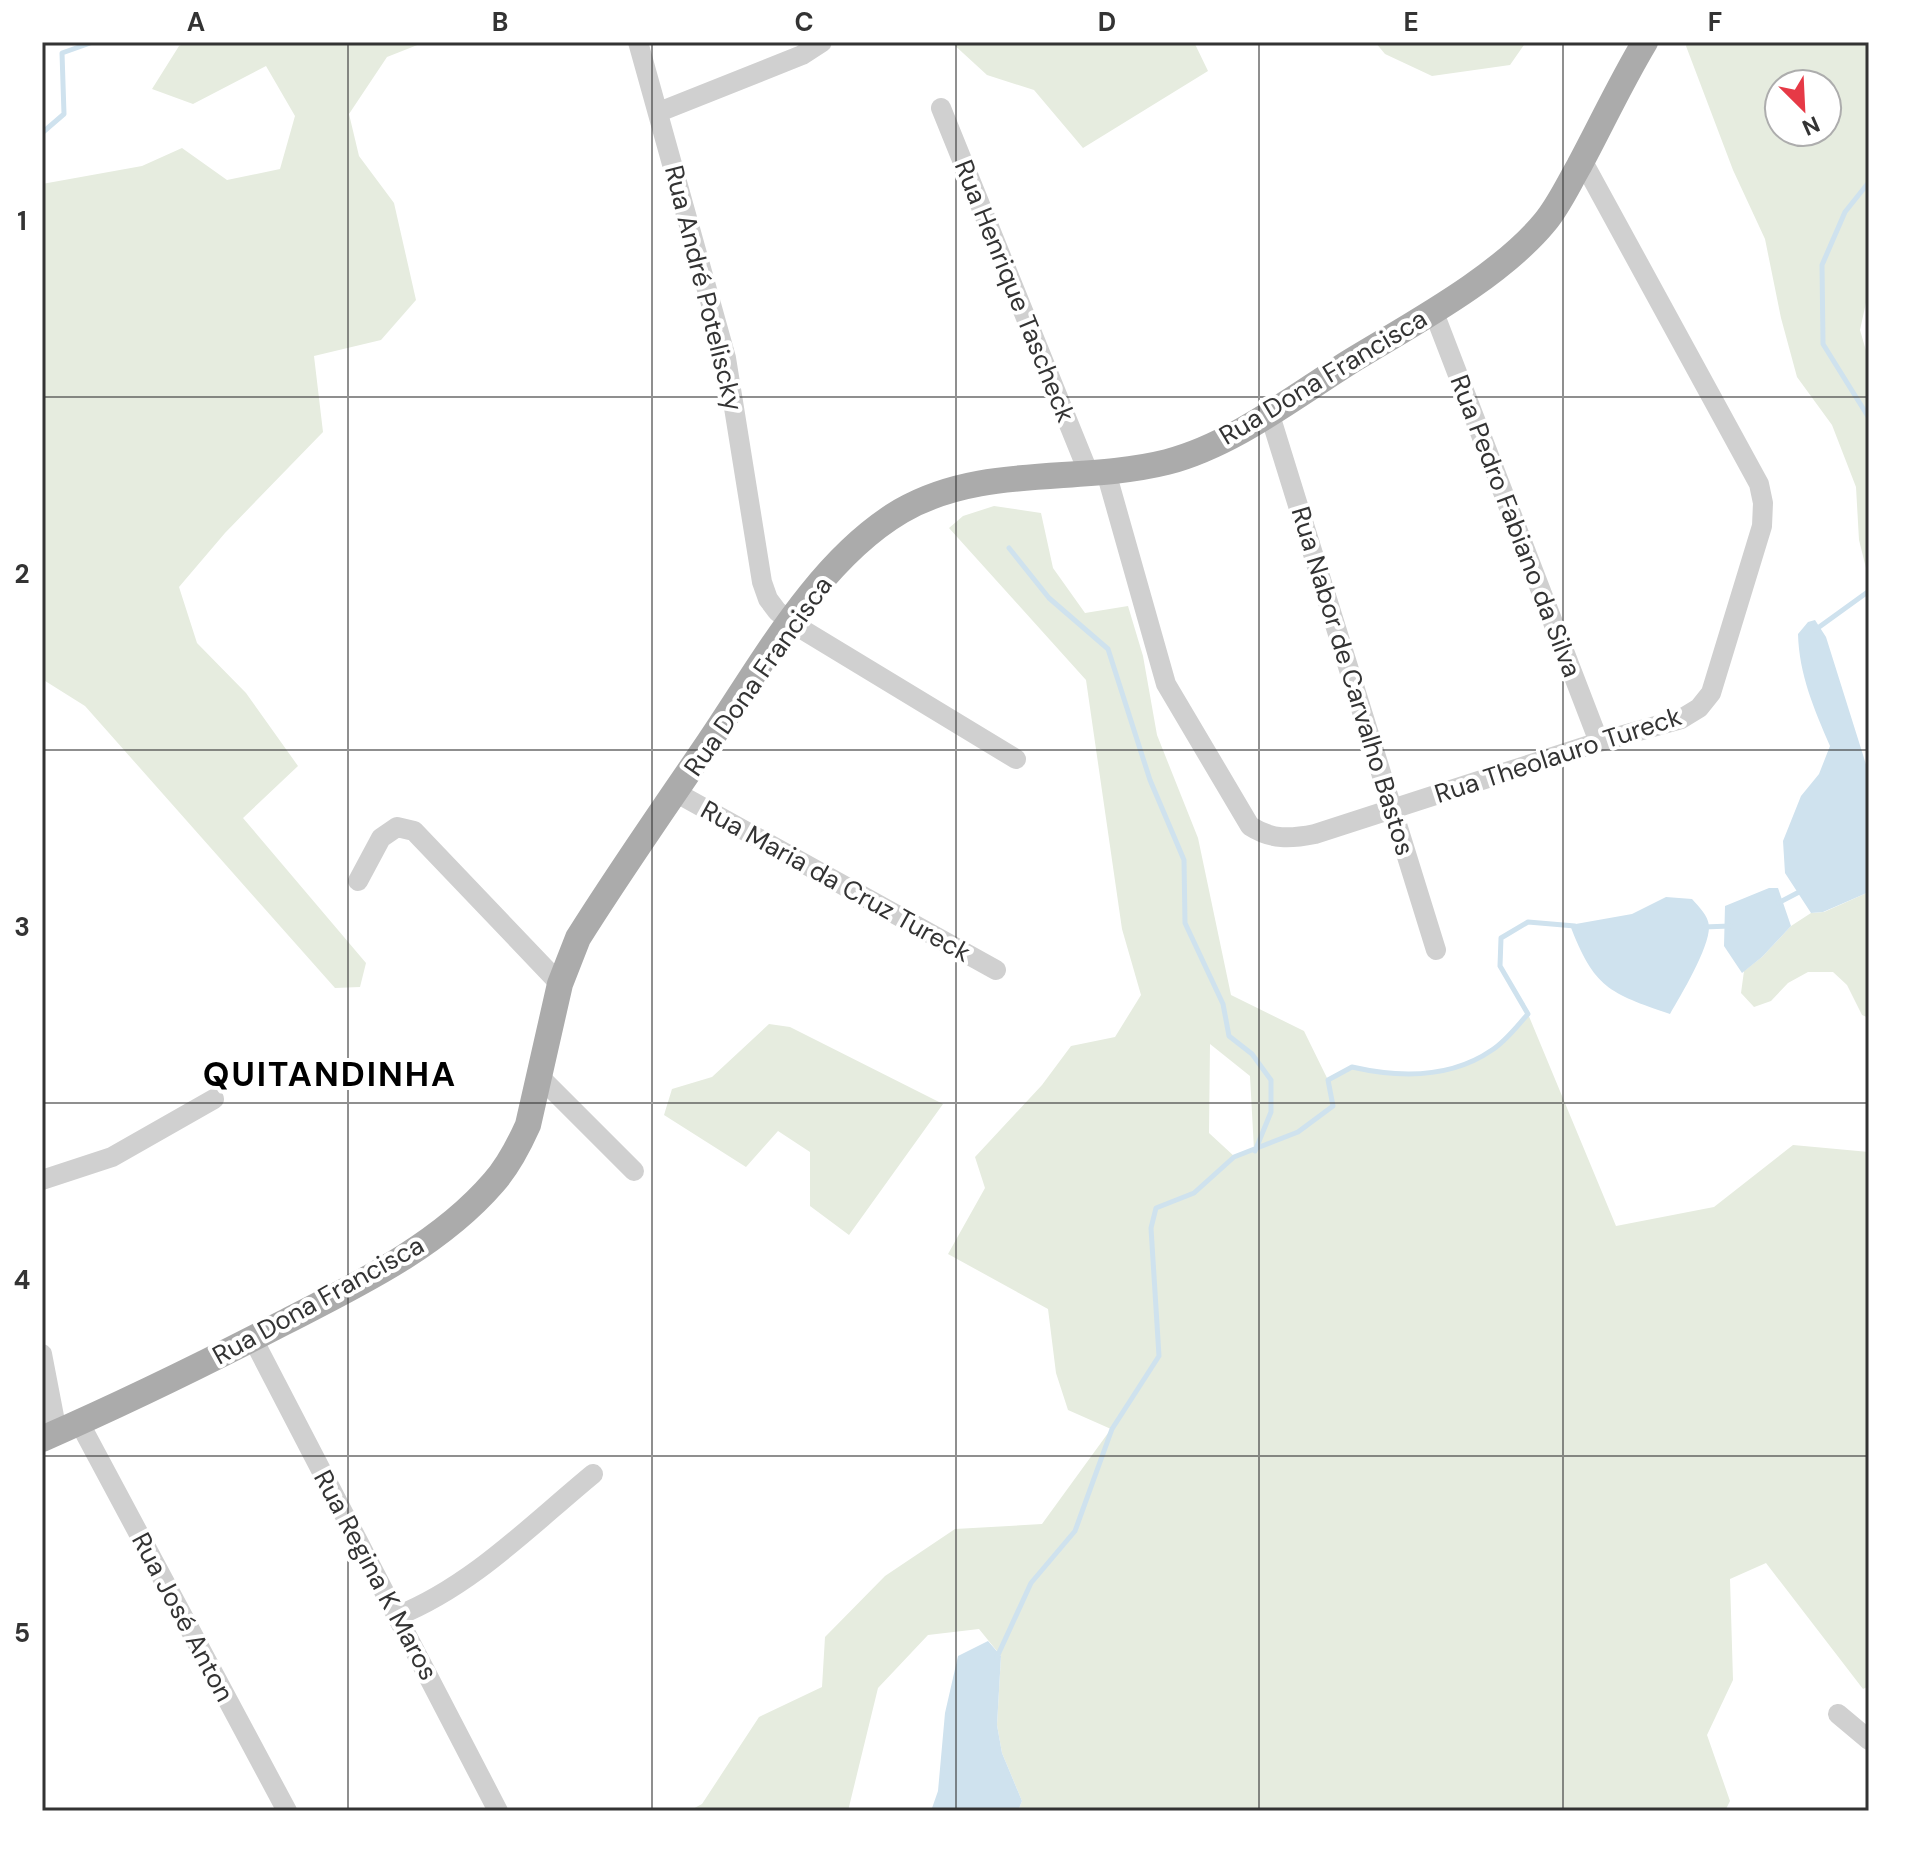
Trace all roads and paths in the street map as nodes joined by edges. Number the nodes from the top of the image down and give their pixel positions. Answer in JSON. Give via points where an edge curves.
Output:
{"nodes":[{"id":1,"x":638,"y":42,"type":"edge"},
{"id":2,"x":822,"y":42,"type":"edge"},
{"id":3,"x":1645,"y":42,"type":"edge"},
{"id":4,"x":941,"y":108,"type":"dead end"},
{"id":5,"x":659,"y":112,"type":"junction"},
{"id":6,"x":1582,"y":160,"type":"junction"},
{"id":7,"x":1433,"y":310,"type":"junction"},
{"id":8,"x":1269,"y":412,"type":"junction"},
{"id":9,"x":1098,"y":473,"type":"junction"},
{"id":10,"x":790,"y":622,"type":"junction"},
{"id":11,"x":1599,"y":742,"type":"junction"},
{"id":12,"x":1016,"y":759,"type":"dead end"},
{"id":13,"x":675,"y":792,"type":"junction"},
{"id":14,"x":1392,"y":809,"type":"junction"},
{"id":15,"x":1278,"y":838,"type":"joint"},
{"id":16,"x":358,"y":881,"type":"dead end"},
{"id":17,"x":1436,"y":950,"type":"dead end"},
{"id":18,"x":996,"y":970,"type":"dead end"},
{"id":19,"x":560,"y":984,"type":"junction"},
{"id":20,"x":540,"y":1077,"type":"junction"},
{"id":21,"x":214,"y":1099,"type":"dead end"},
{"id":22,"x":634,"y":1171,"type":"dead end"},
{"id":23,"x":42,"y":1180,"type":"edge"},
{"id":24,"x":253,"y":1339,"type":"junction"},
{"id":25,"x":42,"y":1354,"type":"edge"},
{"id":26,"x":59,"y":1431,"type":"edge"},
{"id":27,"x":593,"y":1474,"type":"dead end"},
{"id":28,"x":397,"y":1616,"type":"junction"},
{"id":29,"x":1838,"y":1714,"type":"dead end"},
{"id":30,"x":1869,"y":1740,"type":"edge"},
{"id":31,"x":287,"y":1811,"type":"edge"},
{"id":32,"x":498,"y":1811,"type":"edge"}],
"edges":[{"from":1,"to":5,"type":"street","name":"Rua André Poteliscky"},
{"from":2,"to":5,"type":"street","via":[[802,55]]},
{"from":3,"to":6,"type":"main road","name":"Rua Dona Francisca"},
{"from":4,"to":9,"type":"street","name":"Rua Henrique Tascheck"},
{"from":5,"to":10,"type":"street","name":"Rua André Poteliscky","via":[[726,358],[762,582],[768,599]]},
{"from":6,"to":7,"type":"main road","name":"Rua Dona Francisca","via":[[1531,239]]},
{"from":6,"to":11,"type":"street","name":"Rua Theolauro Tureck","via":[[1759,484],[1763,503],[1762,526],[1711,693],[1681,719]]},
{"from":7,"to":8,"type":"main road","name":"Rua Dona Francisca"},
{"from":7,"to":11,"type":"street","name":"Rua Pedro Fabiano da Silva"},
{"from":8,"to":9,"type":"main road","name":"Rua Dona Francisca","via":[[1188,455]]},
{"from":8,"to":14,"type":"street","name":"Rua Nabor de Carvalho Bastos"},
{"from":9,"to":10,"type":"main road","name":"Rua Dona Francisca","via":[[1005,479],[923,500],[856,545]]},
{"from":9,"to":15,"type":"street","name":"Rua Henrique Tascheck","via":[[1166,684],[1250,826]]},
{"from":10,"to":12,"type":"street","name":"Rua André Poteliscky"},
{"from":10,"to":13,"type":"main road","name":"Rua Dona Francisca"},
{"from":11,"to":14,"type":"street","name":"Rua Theolauro Tureck"},
{"from":13,"to":18,"type":"street","name":"Rua Maria da Cruz Tureck"},
{"from":13,"to":19,"type":"main road","name":"Rua Dona Francisca","via":[[578,938]]},
{"from":14,"to":15,"type":"street","name":"Rua Theolauro Tureck","via":[[1315,834]]},
{"from":14,"to":17,"type":"street","name":"Rua Nabor de Carvalho Bastos"},
{"from":16,"to":19,"type":"street","via":[[381,838],[397,827],[414,831]]},
{"from":19,"to":20,"type":"main road","name":"Rua Dona Francisca"},
{"from":20,"to":22,"type":"street"},
{"from":20,"to":24,"type":"main road","name":"Rua Dona Francisca","via":[[519,1146],[475,1202],[404,1256]]},
{"from":21,"to":23,"type":"street","via":[[112,1157]]},
{"from":24,"to":26,"type":"main road","name":"Rua Dona Francisca"},
{"from":24,"to":28,"type":"street","name":"Rua Regina K Maros"},
{"from":25,"to":26,"type":"street","name":"Rua José Anton"},
{"from":26,"to":31,"type":"street","name":"Rua José Anton"},
{"from":27,"to":28,"type":"street","via":[[464,1581]]},
{"from":28,"to":32,"type":"street","name":"Rua Regina K Maros"},
{"from":29,"to":30,"type":"street"}]}
